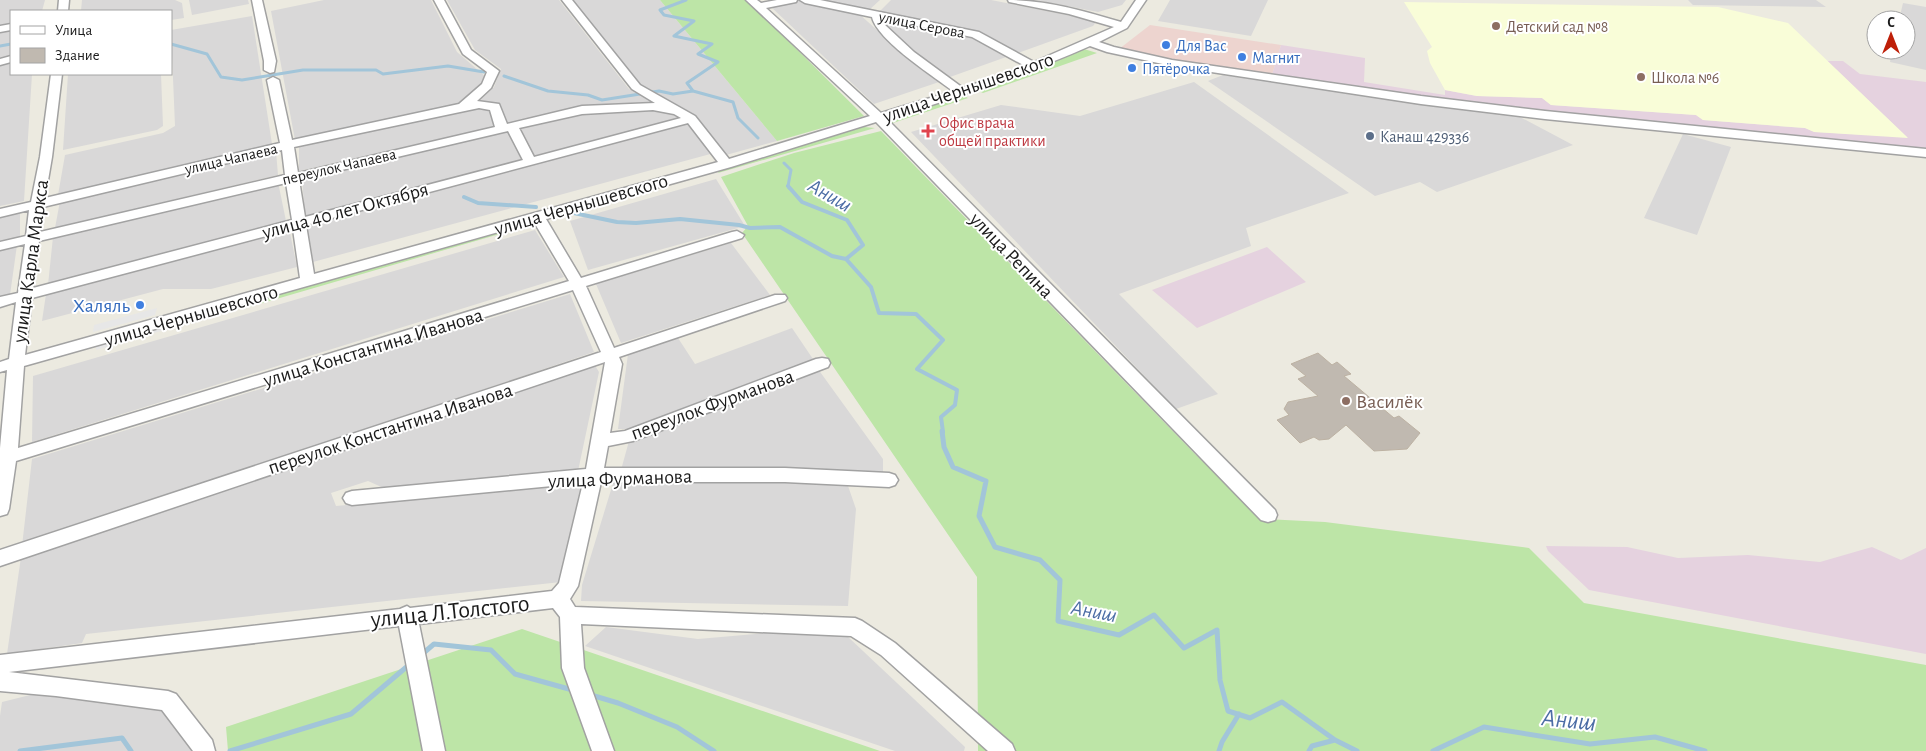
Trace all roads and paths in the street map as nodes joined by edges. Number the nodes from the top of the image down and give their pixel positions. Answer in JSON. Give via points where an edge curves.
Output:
{"nodes":[{"id":1,"x":257,"y":0,"type":"edge"},
{"id":2,"x":439,"y":0,"type":"edge"},
{"id":3,"x":567,"y":0,"type":"edge"},
{"id":4,"x":792,"y":0,"type":"edge"},
{"id":5,"x":804,"y":0,"type":"edge"},
{"id":6,"x":1013,"y":0,"type":"edge"},
{"id":7,"x":1141,"y":0,"type":"edge"},
{"id":8,"x":754,"y":3,"type":"edge"},
{"id":9,"x":878,"y":15,"type":"junction"},
{"id":10,"x":1123,"y":26,"type":"junction"},
{"id":11,"x":1090,"y":42,"type":"junction"},
{"id":12,"x":1034,"y":66,"type":"junction"},
{"id":13,"x":56,"y":75,"type":"edge"},
{"id":14,"x":962,"y":92,"type":"junction"},
{"id":15,"x":463,"y":107,"type":"junction"},
{"id":16,"x":686,"y":116,"type":"junction"},
{"id":17,"x":879,"y":118,"type":"junction"},
{"id":18,"x":507,"y":127,"type":"junction"},
{"id":19,"x":287,"y":145,"type":"junction"},
{"id":20,"x":1926,"y":153,"type":"edge"},
{"id":21,"x":530,"y":162,"type":"junction"},
{"id":22,"x":726,"y":164,"type":"junction"},
{"id":23,"x":291,"y":177,"type":"junction"},
{"id":24,"x":37,"y":204,"type":"junction"},
{"id":25,"x":0,"y":213,"type":"edge"},
{"id":26,"x":538,"y":216,"type":"junction"},
{"id":27,"x":299,"y":222,"type":"junction"},
{"id":28,"x":737,"y":236,"type":"dead end"},
{"id":29,"x":34,"y":238,"type":"junction"},
{"id":30,"x":0,"y":246,"type":"edge"},
{"id":31,"x":308,"y":282,"type":"junction"},
{"id":32,"x":578,"y":284,"type":"junction"},
{"id":33,"x":25,"y":296,"type":"junction"},
{"id":34,"x":780,"y":298,"type":"dead end"},
{"id":35,"x":0,"y":302,"type":"edge"},
{"id":36,"x":610,"y":355,"type":"junction"},
{"id":37,"x":822,"y":363,"type":"dead end"},
{"id":38,"x":8,"y":365,"type":"edge"},
{"id":39,"x":600,"y":441,"type":"junction"},
{"id":40,"x":8,"y":457,"type":"junction"},
{"id":41,"x":594,"y":476,"type":"junction"},
{"id":42,"x":889,"y":480,"type":"dead end"},
{"id":43,"x":352,"y":498,"type":"dead end"},
{"id":44,"x":0,"y":509,"type":"edge"},
{"id":45,"x":1268,"y":515,"type":"dead end"},
{"id":46,"x":0,"y":558,"type":"edge"},
{"id":47,"x":564,"y":607,"type":"junction"},
{"id":48,"x":407,"y":615,"type":"junction"},
{"id":49,"x":0,"y":664,"type":"edge"},
{"id":50,"x":0,"y":681,"type":"edge"},
{"id":51,"x":995,"y":747,"type":"edge"},
{"id":52,"x":204,"y":751,"type":"edge"},
{"id":53,"x":434,"y":751,"type":"edge"},
{"id":54,"x":603,"y":751,"type":"edge"}],
"edges":[{"from":1,"to":19,"type":"street"},
{"from":2,"to":15,"type":"street","via":[[467,52],[493,71],[487,86]]},
{"from":3,"to":16,"type":"street","via":[[636,87]]},
{"from":4,"to":8,"type":"street"},
{"from":5,"to":9,"type":"street","name":"улица Серова"},
{"from":6,"to":10,"type":"street","via":[[1071,11]]},
{"from":7,"to":10,"type":"street","name":"улица Чернышевского"},
{"from":8,"to":17,"type":"street","name":"улица Репина"},
{"from":9,"to":12,"type":"street","name":"улица Серова","via":[[975,34]]},
{"from":9,"to":14,"type":"street","via":[[879,25],[910,54]]},
{"from":10,"to":11,"type":"street","name":"улица Чернышевского"},
{"from":11,"to":12,"type":"street","name":"улица Чернышевского"},
{"from":11,"to":20,"type":"street","via":[[1111,50],[1172,63],[1420,100]]},
{"from":12,"to":14,"type":"street","name":"улица Чернышевского"},
{"from":13,"to":24,"type":"street","name":"улица Карла Маркса"},
{"from":14,"to":17,"type":"street","name":"улица Чернышевского"},
{"from":15,"to":18,"type":"street","name":"улица Чапаева","via":[[479,104],[495,107]]},
{"from":15,"to":19,"type":"street","name":"улица Чапаева"},
{"from":16,"to":18,"type":"street","name":"переулок Чапаева","via":[[653,106],[582,110]]},
{"from":16,"to":21,"type":"street","name":"улица 40 лет Октября"},
{"from":16,"to":22,"type":"street"},
{"from":17,"to":22,"type":"street","name":"улица Чернышевского"},
{"from":17,"to":45,"type":"street","name":"улица Репина"},
{"from":18,"to":21,"type":"street"},
{"from":18,"to":23,"type":"street","name":"переулок Чапаева"},
{"from":19,"to":23,"type":"street"},
{"from":19,"to":24,"type":"street","name":"улица Чапаева"},
{"from":21,"to":27,"type":"street","name":"улица 40 лет Октября"},
{"from":22,"to":26,"type":"street","name":"улица Чернышевского"},
{"from":23,"to":27,"type":"street"},
{"from":23,"to":29,"type":"street","name":"переулок Чапаева"},
{"from":24,"to":25,"type":"street","name":"улица Чапаева"},
{"from":24,"to":29,"type":"street","name":"улица Карла Маркса"},
{"from":26,"to":31,"type":"street","name":"улица Чернышевского"},
{"from":26,"to":32,"type":"street"},
{"from":27,"to":31,"type":"street"},
{"from":27,"to":33,"type":"street","name":"улица 40 лет Октября"},
{"from":28,"to":32,"type":"street","name":"улица Константина Иванова"},
{"from":29,"to":30,"type":"street","name":"переулок Чапаева"},
{"from":29,"to":33,"type":"street","name":"улица Карла Маркса"},
{"from":31,"to":38,"type":"street","name":"улица Чернышевского"},
{"from":32,"to":36,"type":"street"},
{"from":32,"to":40,"type":"street","name":"улица Константина Иванова"},
{"from":33,"to":35,"type":"street","name":"улица 40 лет Октября"},
{"from":33,"to":38,"type":"street","name":"улица Карла Маркса"},
{"from":34,"to":36,"type":"street","name":"переулок Константина Иванова"},
{"from":36,"to":39,"type":"street","via":[[614,364]]},
{"from":36,"to":46,"type":"street","name":"переулок Константина Иванова"},
{"from":37,"to":39,"type":"street","name":"переулок Фурманова","via":[[627,437]]},
{"from":38,"to":40,"type":"street","name":"улица Карла Маркса"},
{"from":39,"to":41,"type":"street"},
{"from":40,"to":44,"type":"street","name":"улица Карла Маркса"},
{"from":41,"to":42,"type":"street","name":"улица Фурманова","via":[[785,475]]},
{"from":41,"to":43,"type":"street","name":"улица Фурманова"},
{"from":41,"to":47,"type":"street"},
{"from":47,"to":48,"type":"street","name":"улица Л.Толстого"},
{"from":47,"to":51,"type":"street","name":"улица Л.Толстого","via":[[855,628],[888,649]]},
{"from":47,"to":54,"type":"street","via":[[573,668]]},
{"from":48,"to":49,"type":"street","name":"улица Л.Толстого"},
{"from":48,"to":53,"type":"street"},
{"from":50,"to":52,"type":"street","via":[[168,701]]}]}
